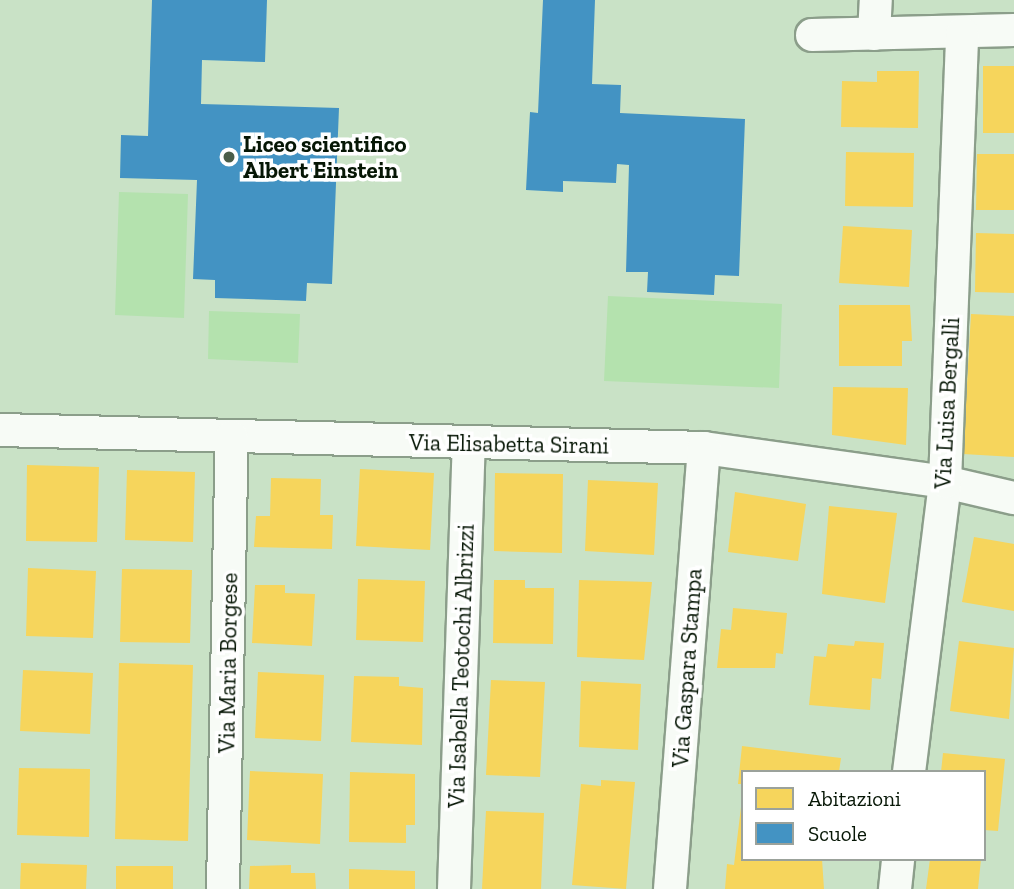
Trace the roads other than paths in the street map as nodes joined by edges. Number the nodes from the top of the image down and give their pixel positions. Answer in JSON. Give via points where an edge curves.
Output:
{"nodes":[{"id":1,"x":876,"y":0,"type":"edge"},
{"id":2,"x":1014,"y":30,"type":"edge"},
{"id":3,"x":962,"y":33,"type":"junction"},
{"id":4,"x":874,"y":34,"type":"junction"},
{"id":5,"x":813,"y":35,"type":"dead end"},
{"id":6,"x":0,"y":430,"type":"edge"},
{"id":7,"x":232,"y":437,"type":"junction"},
{"id":8,"x":469,"y":444,"type":"junction"},
{"id":9,"x":704,"y":448,"type":"junction"},
{"id":10,"x":945,"y":482,"type":"junction"},
{"id":11,"x":1014,"y":498,"type":"edge"},
{"id":12,"x":909,"y":770,"type":"edge"},
{"id":13,"x":898,"y":861,"type":"edge"},
{"id":14,"x":223,"y":889,"type":"edge"},
{"id":15,"x":454,"y":889,"type":"edge"},
{"id":16,"x":670,"y":889,"type":"edge"},
{"id":17,"x":895,"y":889,"type":"edge"}],
"edges":[{"from":1,"to":4,"type":"street"},
{"from":2,"to":3,"type":"street"},
{"from":3,"to":4,"type":"street"},
{"from":3,"to":10,"type":"street","name":"Via Luisa Bergalli"},
{"from":4,"to":5,"type":"street"},
{"from":6,"to":7,"type":"street","name":"Via Elisabetta Sirani"},
{"from":7,"to":8,"type":"street","name":"Via Elisabetta Sirani"},
{"from":7,"to":14,"type":"street","name":"Via Maria Borgese"},
{"from":8,"to":9,"type":"street","name":"Via Elisabetta Sirani"},
{"from":8,"to":15,"type":"street","name":"Via Isabella Teotochi Albrizzi"},
{"from":9,"to":10,"type":"street","name":"Via Elisabetta Sirani"},
{"from":9,"to":16,"type":"street","name":"Via Gaspara Stampa"},
{"from":10,"to":11,"type":"street","name":"Via Elisabetta Sirani"},
{"from":10,"to":12,"type":"street","name":"Via Luisa Bergalli"},
{"from":13,"to":17,"type":"street"}]}
